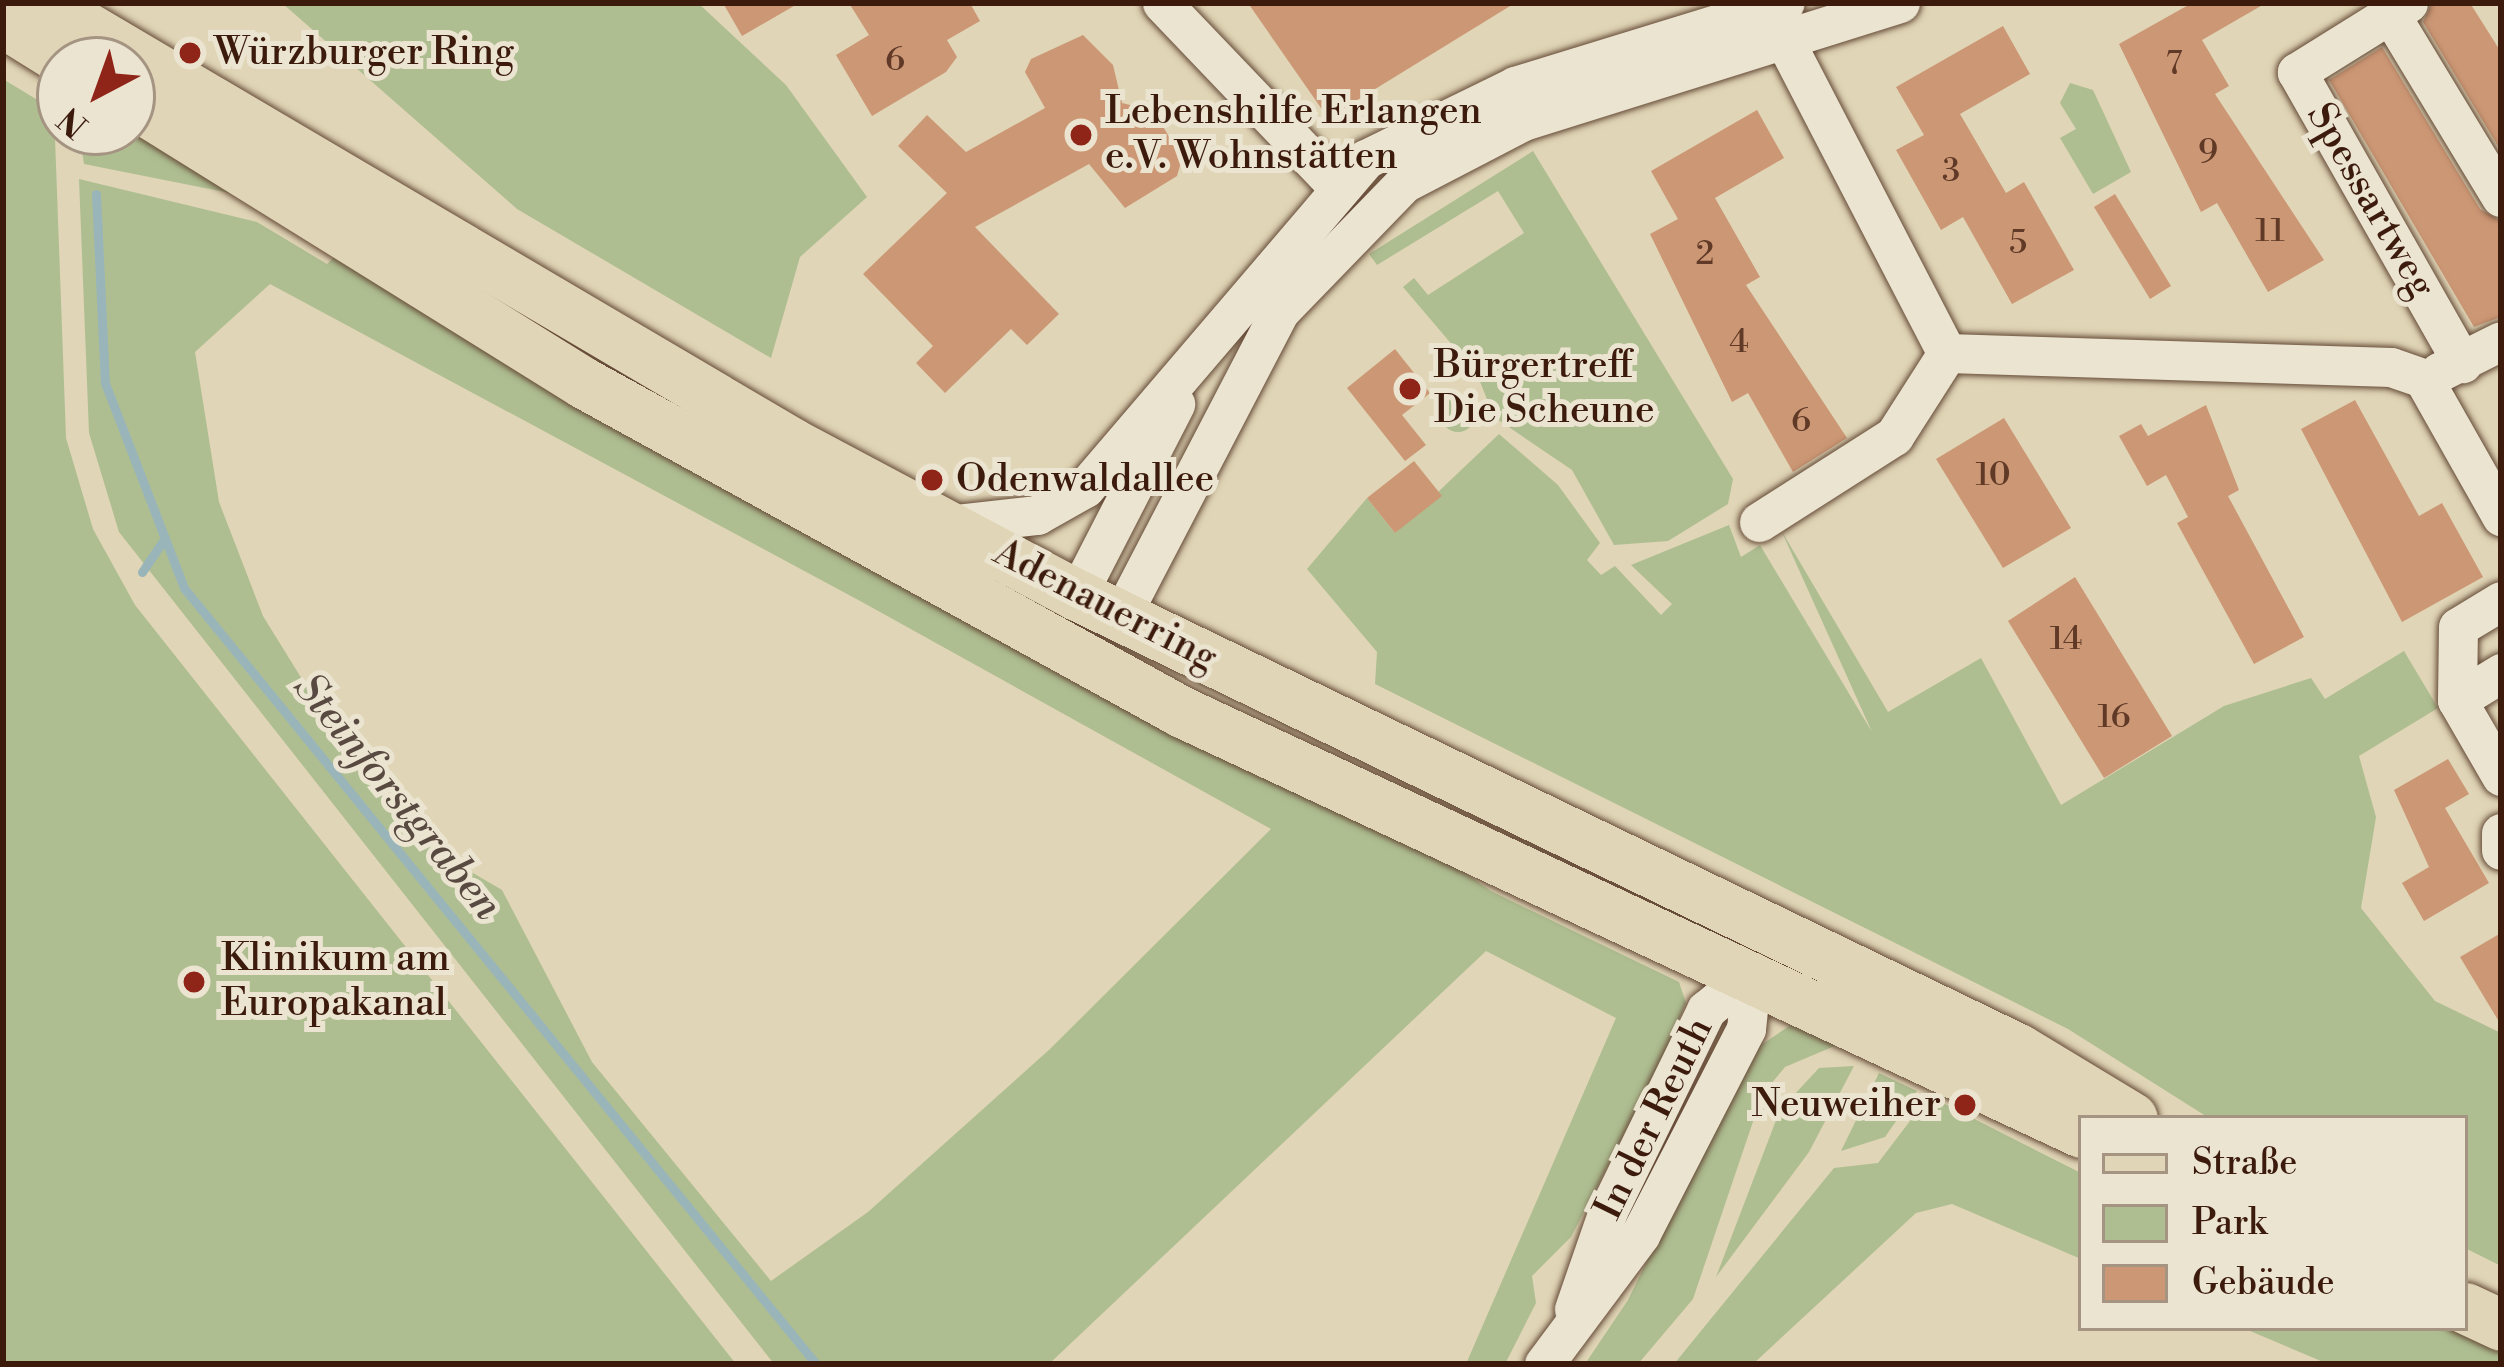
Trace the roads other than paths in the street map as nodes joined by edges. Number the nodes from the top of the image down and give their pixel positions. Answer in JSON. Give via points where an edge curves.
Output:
{"nodes":[{"id":1,"x":1162,"y":3,"type":"edge"},
{"id":2,"x":1900,"y":3,"type":"edge"},
{"id":3,"x":2399,"y":9,"type":"edge"},
{"id":4,"x":1775,"y":14,"type":"edge"},
{"id":5,"x":21,"y":18,"type":"edge"},
{"id":6,"x":56,"y":36,"type":"edge"},
{"id":7,"x":156,"y":90,"type":"edge"},
{"id":8,"x":156,"y":117,"type":"edge"},
{"id":9,"x":1335,"y":184,"type":"junction"},
{"id":10,"x":2501,"y":197,"type":"edge"},
{"id":11,"x":1214,"y":331,"type":"junction"},
{"id":12,"x":2501,"y":341,"type":"edge"},
{"id":13,"x":1947,"y":353,"type":"junction"},
{"id":14,"x":2462,"y":363,"type":"junction"},
{"id":15,"x":2423,"y":378,"type":"junction"},
{"id":16,"x":2501,"y":516,"type":"edge"},
{"id":17,"x":1759,"y":522,"type":"dead end"},
{"id":18,"x":948,"y":526,"type":"junction"},
{"id":19,"x":2501,"y":601,"type":"edge"},
{"id":20,"x":1099,"y":606,"type":"junction"},
{"id":21,"x":1075,"y":655,"type":"junction"},
{"id":22,"x":2501,"y":673,"type":"edge"},
{"id":23,"x":2456,"y":700,"type":"junction"},
{"id":24,"x":2501,"y":776,"type":"edge"},
{"id":25,"x":2501,"y":833,"type":"edge"},
{"id":26,"x":2501,"y":850,"type":"edge"},
{"id":27,"x":1762,"y":951,"type":"junction"},
{"id":28,"x":2127,"y":1115,"type":"edge"},
{"id":29,"x":2078,"y":1130,"type":"edge"},
{"id":30,"x":2468,"y":1309,"type":"edge"},
{"id":31,"x":2501,"y":1325,"type":"edge"},
{"id":32,"x":1544,"y":1364,"type":"edge"}],
"edges":[{"from":1,"to":9,"type":"street"},
{"from":2,"to":4,"type":"street"},
{"from":3,"to":10,"type":"street","name":"Spessartweg"},
{"from":3,"to":14,"type":"street","name":"Spessartweg","via":[[2297,72]]},
{"from":4,"to":9,"type":"street","via":[[1514,86],[1437,118]]},
{"from":4,"to":13,"type":"street"},
{"from":4,"to":20,"type":"street","via":[[1523,121],[1371,210],[1279,312]]},
{"from":5,"to":6,"type":"main road","name":"Adenauerring"},
{"from":7,"to":18,"type":"main road","name":"Adenauerring"},
{"from":8,"to":21,"type":"main road","name":"Adenauerring","via":[[584,383]]},
{"from":9,"to":11,"type":"street"},
{"from":11,"to":18,"type":"street","via":[[1085,488],[1037,515]]},
{"from":11,"to":20,"type":"street"},
{"from":12,"to":14,"type":"street"},
{"from":13,"to":15,"type":"street","via":[[2347,364]]},
{"from":13,"to":17,"type":"street","via":[[1894,436]]},
{"from":14,"to":15,"type":"street"},
{"from":15,"to":16,"type":"street"},
{"from":18,"to":20,"type":"main road","name":"Adenauerring"},
{"from":19,"to":23,"type":"street","via":[[2458,627]]},
{"from":20,"to":21,"type":"main road"},
{"from":20,"to":27,"type":"main road","name":"Adenauerring"},
{"from":21,"to":27,"type":"main road","name":"Adenauerring"},
{"from":22,"to":23,"type":"street"},
{"from":23,"to":24,"type":"street"},
{"from":25,"to":26,"type":"street"},
{"from":27,"to":28,"type":"main road","name":"Adenauerring","via":[[2018,1049]]},
{"from":27,"to":29,"type":"main road","name":"Adenauerring"},
{"from":27,"to":32,"type":"street","name":"In der Reuth","via":[[1736,1050],[1640,1235]]},
{"from":30,"to":31,"type":"main road"}]}
